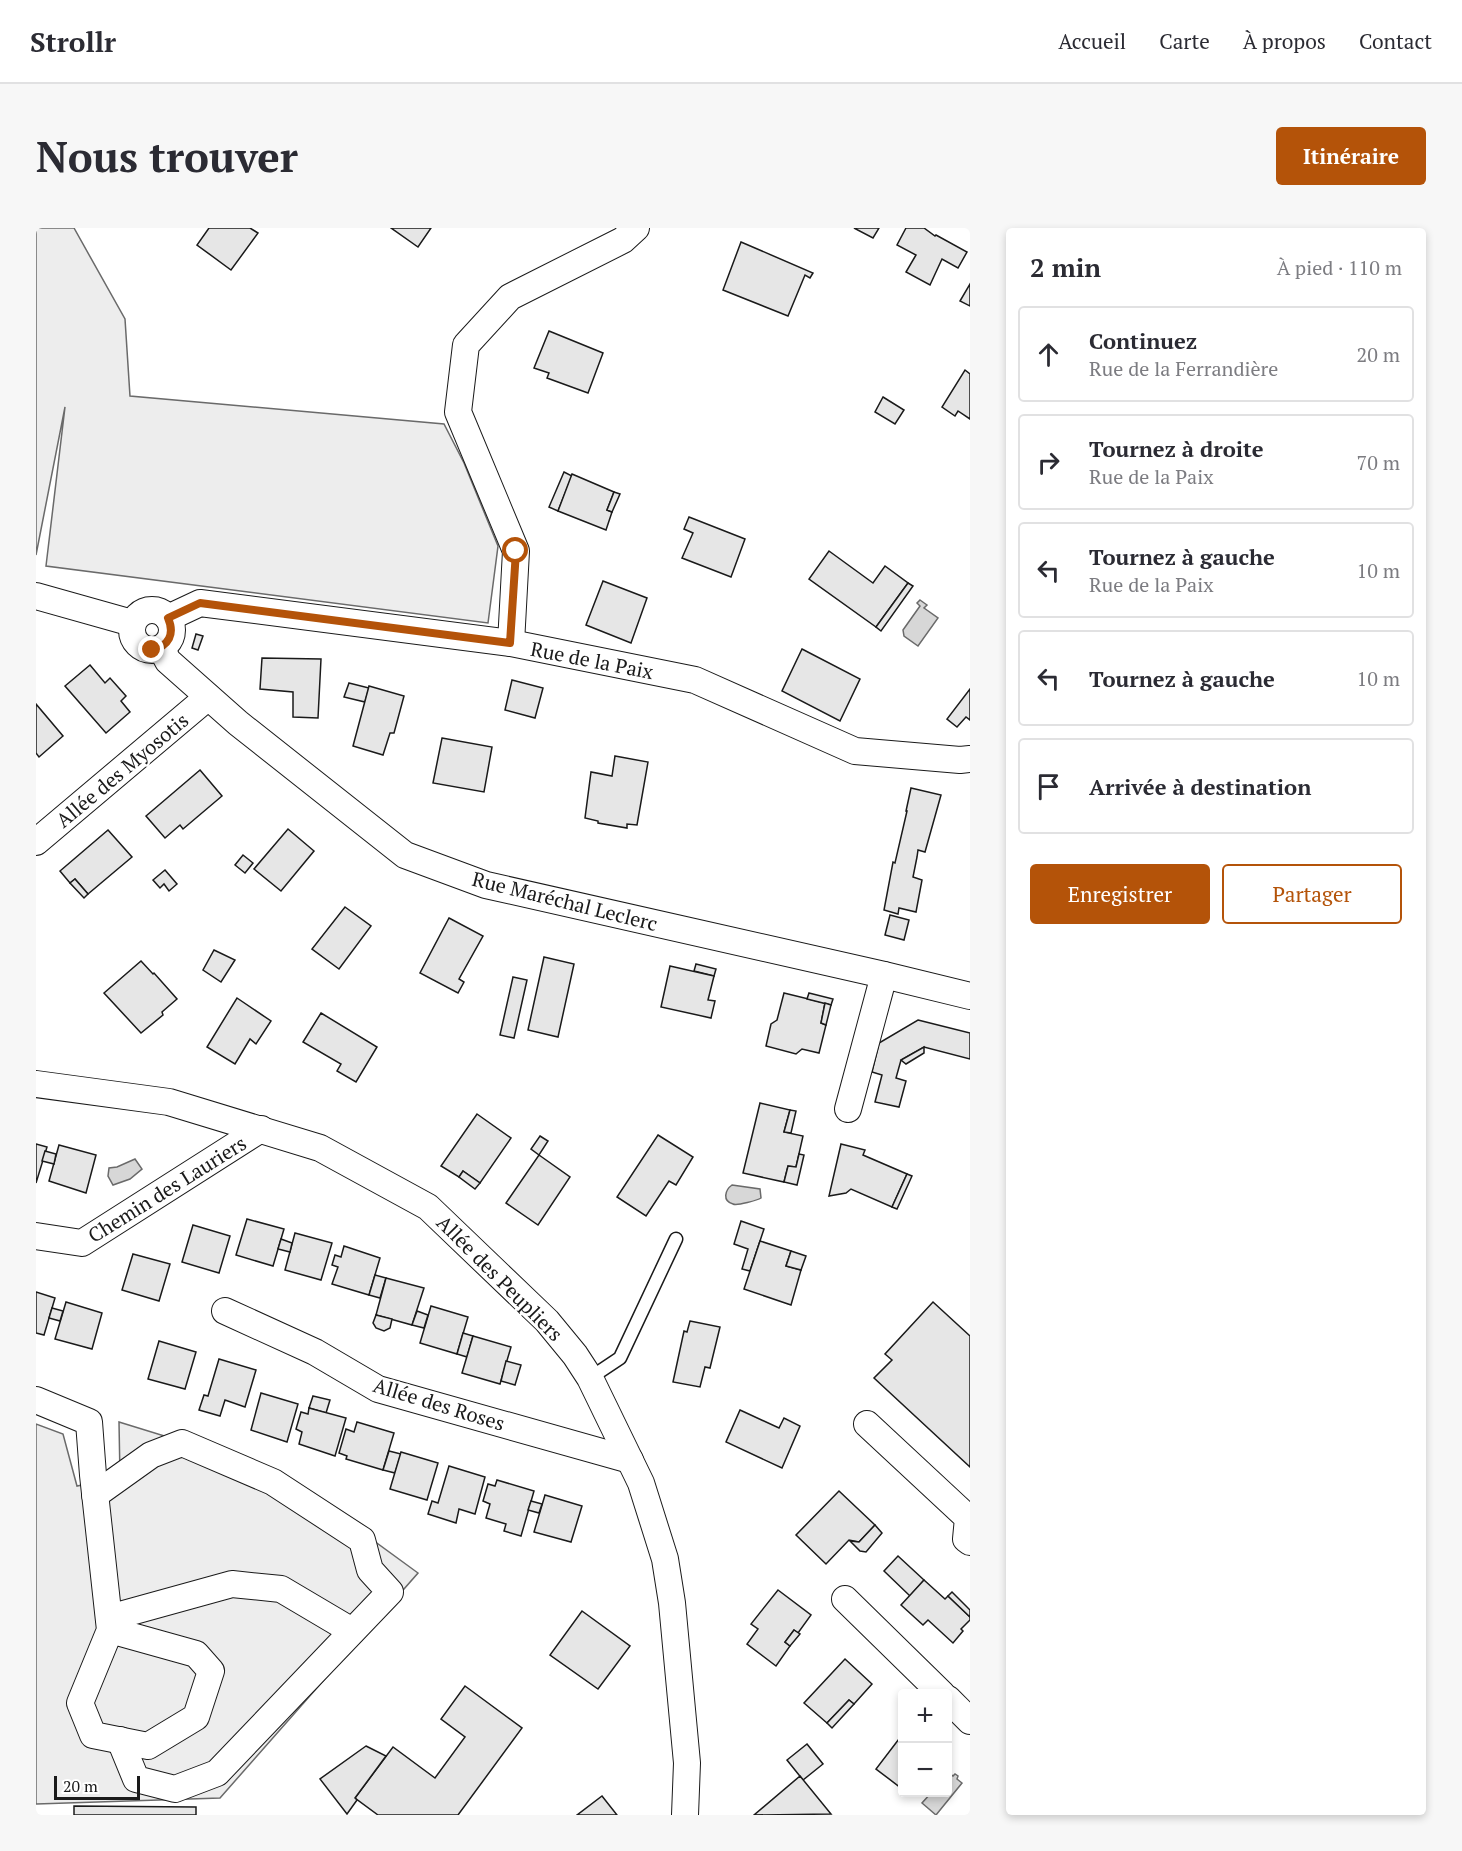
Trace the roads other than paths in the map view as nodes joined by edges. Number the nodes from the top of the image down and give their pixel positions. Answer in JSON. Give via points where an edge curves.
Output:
{"nodes":[{"id":1,"x":636,"y":228,"type":"edge"},
{"id":2,"x":36,"y":597,"type":"edge"},
{"id":3,"x":168,"y":618,"type":"junction"},
{"id":4,"x":132,"y":623,"type":"junction"},
{"id":5,"x":510,"y":643,"type":"junction"},
{"id":6,"x":161,"y":648,"type":"junction"},
{"id":7,"x":208,"y":698,"type":"junction"},
{"id":8,"x":970,"y":759,"type":"edge"},
{"id":9,"x":36,"y":842,"type":"edge"},
{"id":10,"x":885,"y":975,"type":"junction"},
{"id":11,"x":970,"y":996,"type":"edge"},
{"id":12,"x":36,"y":1084,"type":"edge"},
{"id":13,"x":848,"y":1109,"type":"dead end"},
{"id":14,"x":261,"y":1130,"type":"junction"},
{"id":15,"x":36,"y":1236,"type":"edge"},
{"id":16,"x":676,"y":1239,"type":"dead end"},
{"id":17,"x":225,"y":1311,"type":"dead end"},
{"id":18,"x":590,"y":1378,"type":"junction"},
{"id":19,"x":36,"y":1400,"type":"edge"},
{"id":20,"x":867,"y":1424,"type":"dead end"},
{"id":21,"x":630,"y":1460,"type":"junction"},
{"id":22,"x":94,"y":1485,"type":"junction"},
{"id":23,"x":970,"y":1542,"type":"edge"},
{"id":24,"x":845,"y":1599,"type":"dead end"},
{"id":25,"x":109,"y":1624,"type":"junction"},
{"id":26,"x":352,"y":1631,"type":"junction"},
{"id":27,"x":937,"y":1689,"type":"edge"},
{"id":28,"x":952,"y":1703,"type":"edge"},
{"id":29,"x":970,"y":1721,"type":"edge"},
{"id":30,"x":120,"y":1740,"type":"junction"},
{"id":31,"x":685,"y":1815,"type":"edge"}],
"edges":[{"from":1,"to":5,"type":"street","via":[[623,240],[510,297],[466,345],[458,412],[516,551]]},
{"from":2,"to":4,"type":"street"},
{"from":3,"to":4,"type":"street","via":[[153,609],[144,611]]},
{"from":3,"to":5,"type":"street","name":"Rue de la Paix","via":[[200,603]]},
{"from":3,"to":6,"type":"street","via":[[171,634]]},
{"from":4,"to":6,"type":"street","via":[[131,633],[142,648]]},
{"from":5,"to":8,"type":"street","name":"Rue de la Paix","via":[[695,680],[855,751]]},
{"from":6,"to":7,"type":"street","name":"Rue Maréchal Leclerc","via":[[168,661]]},
{"from":7,"to":9,"type":"street","name":"Allée des Myosotis"},
{"from":7,"to":10,"type":"street","name":"Rue Maréchal Leclerc","via":[[405,855],[486,885]]},
{"from":10,"to":11,"type":"street","name":"Rue Maréchal Leclerc"},
{"from":10,"to":13,"type":"street"},
{"from":12,"to":14,"type":"street","name":"Allée des Peupliers","via":[[169,1102]]},
{"from":14,"to":15,"type":"street","name":"Chemin des Lauriers","via":[[82,1243]]},
{"from":14,"to":18,"type":"street","name":"Allée des Peupliers","via":[[321,1148],[428,1207],[547,1320]]},
{"from":16,"to":18,"type":"lane","via":[[620,1358]]},
{"from":17,"to":21,"type":"street","name":"Allée des Roses","via":[[315,1352],[378,1389]]},
{"from":18,"to":21,"type":"street","name":"Allée des Peupliers"},
{"from":19,"to":22,"type":"street","via":[[89,1422]]},
{"from":20,"to":23,"type":"street","via":[[968,1518],[966,1539]]},
{"from":21,"to":31,"type":"street","name":"Allée des Peupliers","via":[[665,1559],[672,1603],[687,1763]]},
{"from":22,"to":25,"type":"street"},
{"from":22,"to":26,"type":"street","via":[[182,1443],[273,1482],[362,1540],[370,1570],[390,1592]]},
{"from":24,"to":27,"type":"street"},
{"from":25,"to":26,"type":"street","via":[[232,1584],[281,1589]]},
{"from":25,"to":30,"type":"street","via":[[80,1703],[93,1735]]},
{"from":25,"to":30,"type":"street","via":[[196,1654],[211,1671],[196,1717],[148,1746]]},
{"from":26,"to":30,"type":"street","via":[[218,1773],[175,1789],[136,1779]]},
{"from":28,"to":29,"type":"street"}]}
